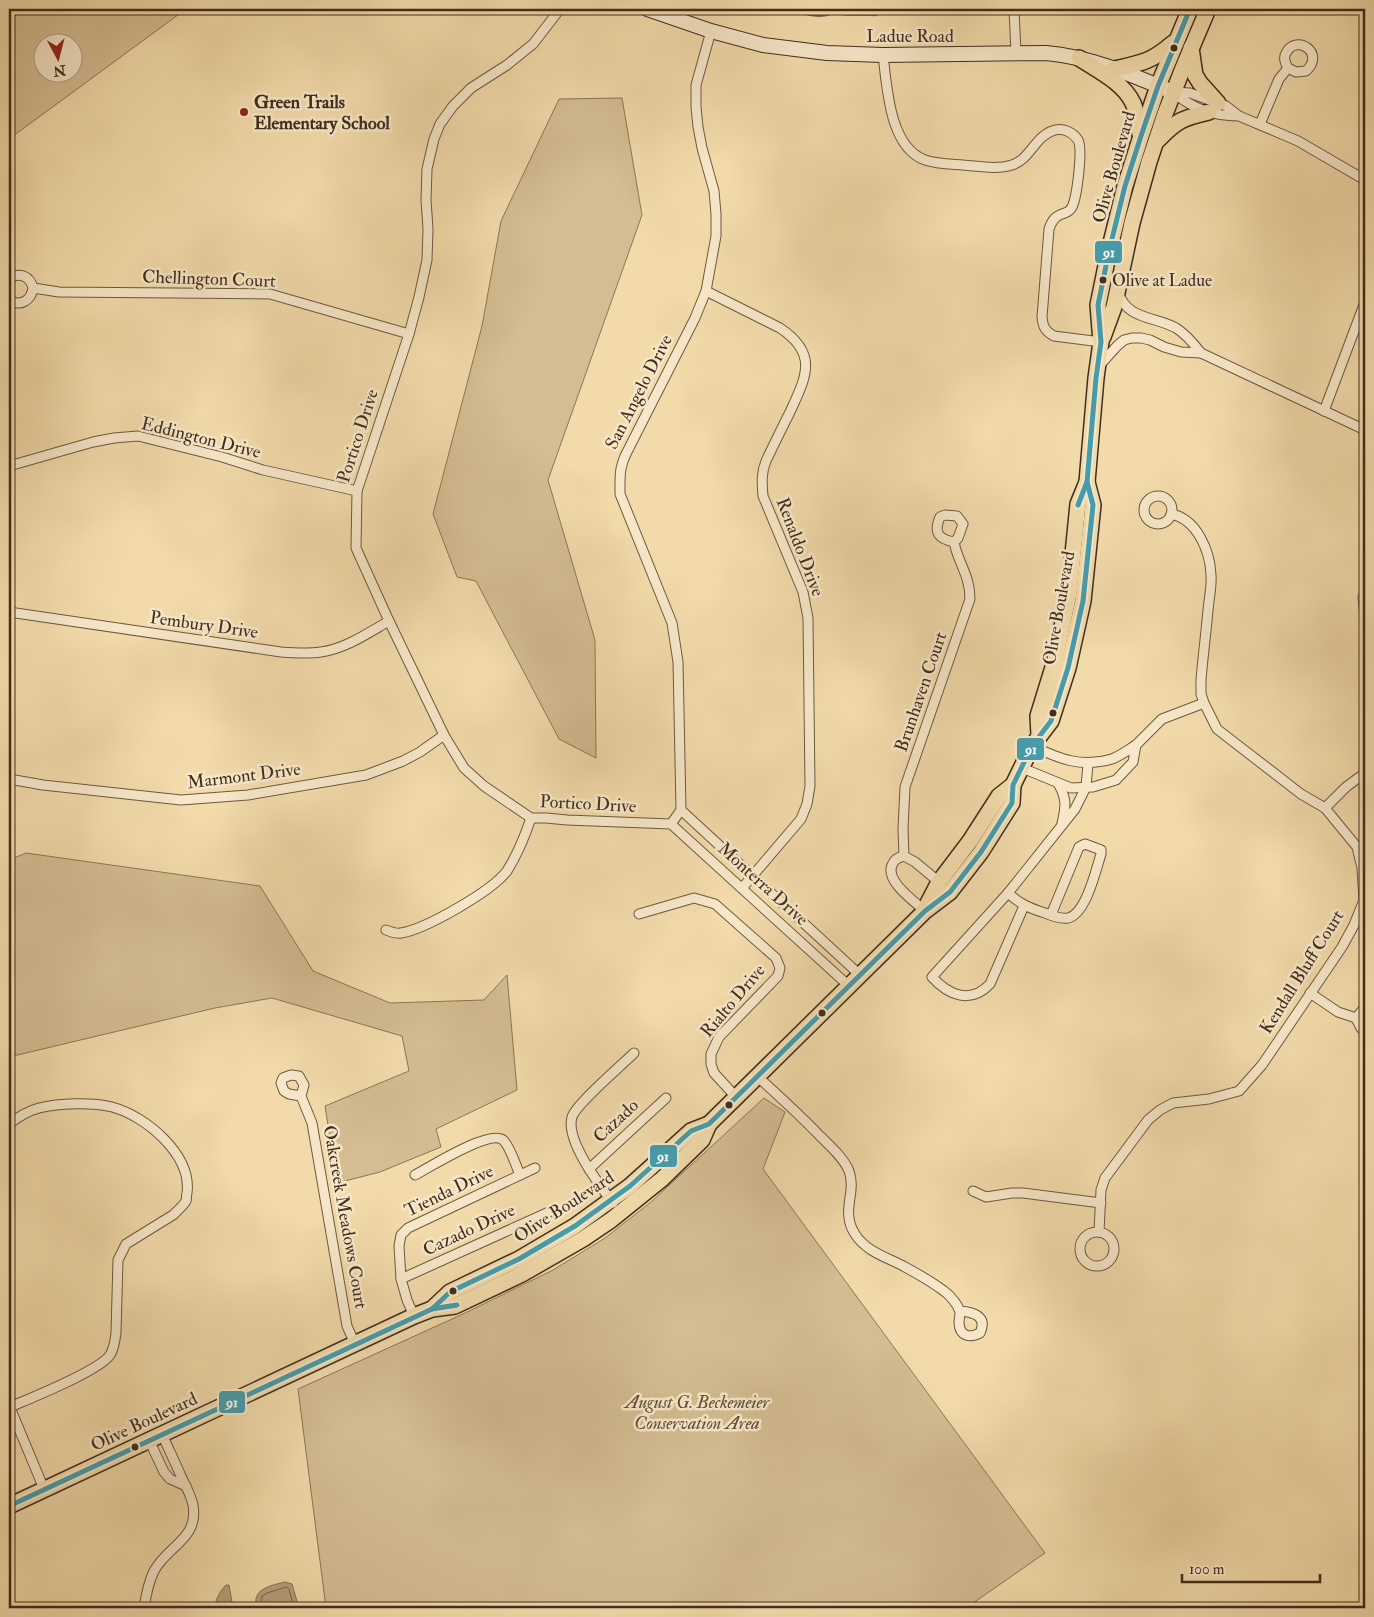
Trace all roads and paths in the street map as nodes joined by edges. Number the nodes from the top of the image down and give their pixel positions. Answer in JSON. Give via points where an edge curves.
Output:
{"nodes":[{"id":1,"x":560,"y":9,"type":"edge"},
{"id":2,"x":647,"y":9,"type":"edge"},
{"id":3,"x":1014,"y":9,"type":"edge"},
{"id":4,"x":1190,"y":9,"type":"edge"},
{"id":5,"x":1208,"y":9,"type":"edge"},
{"id":6,"x":711,"y":31,"type":"junction"},
{"id":7,"x":1176,"y":40,"type":"junction"},
{"id":8,"x":1191,"y":47,"type":"junction"},
{"id":9,"x":1016,"y":54,"type":"junction"},
{"id":10,"x":883,"y":55,"type":"junction"},
{"id":11,"x":1079,"y":58,"type":"junction"},
{"id":12,"x":1114,"y":68,"type":"junction"},
{"id":13,"x":1288,"y":68,"type":"dead end"},
{"id":14,"x":1158,"y":86,"type":"junction"},
{"id":15,"x":1173,"y":92,"type":"junction"},
{"id":16,"x":1214,"y":108,"type":"junction"},
{"id":17,"x":1260,"y":124,"type":"junction"},
{"id":18,"x":1140,"y":136,"type":"junction"},
{"id":19,"x":1156,"y":143,"type":"junction"},
{"id":20,"x":1365,"y":180,"type":"edge"},
{"id":21,"x":9,"y":278,"type":"edge"},
{"id":22,"x":33,"y":288,"type":"junction"},
{"id":23,"x":1118,"y":289,"type":"junction"},
{"id":24,"x":706,"y":292,"type":"junction"},
{"id":25,"x":9,"y":300,"type":"edge"},
{"id":26,"x":1365,"y":302,"type":"edge"},
{"id":27,"x":1362,"y":321,"type":"edge"},
{"id":28,"x":409,"y":334,"type":"junction"},
{"id":29,"x":1101,"y":342,"type":"junction"},
{"id":30,"x":1201,"y":353,"type":"junction"},
{"id":31,"x":1098,"y":368,"type":"junction"},
{"id":32,"x":1324,"y":411,"type":"junction"},
{"id":33,"x":1365,"y":430,"type":"edge"},
{"id":34,"x":9,"y":466,"type":"edge"},
{"id":35,"x":356,"y":491,"type":"junction"},
{"id":36,"x":1172,"y":514,"type":"dead end"},
{"id":37,"x":954,"y":542,"type":"dead end"},
{"id":38,"x":1365,"y":592,"type":"edge"},
{"id":39,"x":9,"y":612,"type":"edge"},
{"id":40,"x":1365,"y":619,"type":"edge"},
{"id":41,"x":389,"y":621,"type":"junction"},
{"id":42,"x":1204,"y":703,"type":"junction"},
{"id":43,"x":444,"y":735,"type":"junction"},
{"id":44,"x":1036,"y":741,"type":"junction"},
{"id":45,"x":1136,"y":745,"type":"junction"},
{"id":46,"x":1088,"y":764,"type":"junction"},
{"id":47,"x":1022,"y":768,"type":"junction"},
{"id":48,"x":1365,"y":773,"type":"edge"},
{"id":49,"x":9,"y":779,"type":"edge"},
{"id":50,"x":1058,"y":783,"type":"junction"},
{"id":51,"x":1013,"y":785,"type":"junction"},
{"id":52,"x":1086,"y":787,"type":"junction"},
{"id":53,"x":1325,"y":808,"type":"junction"},
{"id":54,"x":681,"y":810,"type":"junction"},
{"id":55,"x":531,"y":818,"type":"junction"},
{"id":56,"x":671,"y":824,"type":"junction"},
{"id":57,"x":1061,"y":826,"type":"junction"},
{"id":58,"x":904,"y":856,"type":"junction"},
{"id":59,"x":752,"y":876,"type":"junction"},
{"id":60,"x":939,"y":882,"type":"junction"},
{"id":61,"x":743,"y":887,"type":"junction"},
{"id":62,"x":1008,"y":893,"type":"junction"},
{"id":63,"x":1024,"y":906,"type":"junction"},
{"id":64,"x":925,"y":910,"type":"junction"},
{"id":65,"x":639,"y":914,"type":"dead end"},
{"id":66,"x":1050,"y":915,"type":"junction"},
{"id":67,"x":386,"y":930,"type":"dead end"},
{"id":68,"x":854,"y":980,"type":"junction"},
{"id":69,"x":1310,"y":993,"type":"junction"},
{"id":70,"x":1365,"y":1007,"type":"edge"},
{"id":71,"x":1356,"y":1018,"type":"junction"},
{"id":72,"x":1365,"y":1032,"type":"edge"},
{"id":73,"x":634,"y":1053,"type":"dead end"},
{"id":74,"x":757,"y":1076,"type":"junction"},
{"id":75,"x":301,"y":1096,"type":"dead end"},
{"id":76,"x":736,"y":1097,"type":"junction"},
{"id":77,"x":666,"y":1098,"type":"dead end"},
{"id":78,"x":9,"y":1124,"type":"edge"},
{"id":79,"x":535,"y":1168,"type":"dead end"},
{"id":80,"x":589,"y":1169,"type":"junction"},
{"id":81,"x":415,"y":1175,"type":"dead end"},
{"id":82,"x":520,"y":1175,"type":"junction"},
{"id":83,"x":973,"y":1191,"type":"dead end"},
{"id":84,"x":1101,"y":1203,"type":"junction"},
{"id":85,"x":615,"y":1207,"type":"junction"},
{"id":86,"x":551,"y":1211,"type":"dead end"},
{"id":87,"x":1099,"y":1232,"type":"dead end"},
{"id":88,"x":402,"y":1279,"type":"junction"},
{"id":89,"x":960,"y":1311,"type":"dead end"},
{"id":90,"x":414,"y":1316,"type":"junction"},
{"id":91,"x":355,"y":1344,"type":"junction"},
{"id":92,"x":10,"y":1406,"type":"edge"},
{"id":93,"x":155,"y":1437,"type":"junction"},
{"id":94,"x":186,"y":1486,"type":"junction"},
{"id":95,"x":44,"y":1489,"type":"junction"},
{"id":96,"x":9,"y":1506,"type":"edge"},
{"id":97,"x":144,"y":1608,"type":"edge"}],
"edges":[{"from":1,"to":28,"type":"street","name":"Portico Drive","via":[[533,44],[471,88],[440,124],[427,169],[427,260]]},
{"from":2,"to":6,"type":"main road","name":"Ladue Road"},
{"from":3,"to":9,"type":"street"},
{"from":4,"to":7,"type":"main road","name":"Olive Boulevard"},
{"from":5,"to":8,"type":"main road","name":"Olive Boulevard"},
{"from":6,"to":10,"type":"main road","name":"Ladue Road","via":[[763,45],[827,53]]},
{"from":6,"to":24,"type":"street","name":"San Angelo Drive","via":[[696,85],[698,127],[714,191],[716,214],[716,236]]},
{"from":7,"to":12,"type":"main road","via":[[1154,58]]},
{"from":7,"to":14,"type":"main road","name":"Olive Boulevard"},
{"from":8,"to":15,"type":"main road","name":"Olive Boulevard"},
{"from":8,"to":16,"type":"main road","via":[[1195,74]]},
{"from":9,"to":10,"type":"main road","name":"Ladue Road"},
{"from":9,"to":11,"type":"main road","name":"Ladue Road","via":[[1046,53]]},
{"from":10,"to":29,"type":"street","via":[[896,127],[907,146],[924,159],[938,163],[1002,167],[1020,162],[1044,134],[1052,131],[1066,130],[1078,140],[1080,150],[1072,207],[1068,212],[1058,214],[1049,229],[1043,326],[1054,336]]},
{"from":11,"to":12,"type":"main road","name":"Ladue Road"},
{"from":11,"to":18,"type":"main road","via":[[1119,85],[1128,95],[1134,104]]},
{"from":12,"to":14,"type":"main road","name":"Ladue Road"},
{"from":13,"to":17,"type":"street","via":[[1279,79]]},
{"from":14,"to":15,"type":"main road","name":"Ladue Road"},
{"from":14,"to":18,"type":"main road","name":"Olive Boulevard"},
{"from":15,"to":16,"type":"street","via":[[1190,93]]},
{"from":15,"to":19,"type":"main road","name":"Olive Boulevard"},
{"from":16,"to":17,"type":"street","via":[[1226,106],[1239,116]]},
{"from":16,"to":19,"type":"main road","via":[[1177,122]]},
{"from":17,"to":20,"type":"street","via":[[1298,141]]},
{"from":18,"to":29,"type":"main road","name":"Olive Boulevard","via":[[1098,305]]},
{"from":19,"to":23,"type":"main road","name":"Olive Boulevard","via":[[1132,223]]},
{"from":21,"to":22,"type":"street","name":"Chellington Court","via":[[22,275],[29,279]]},
{"from":22,"to":25,"type":"street","via":[[30,298],[24,303],[16,304]]},
{"from":22,"to":28,"type":"street","name":"Chellington Court","via":[[59,292],[270,294]]},
{"from":23,"to":29,"type":"main road","name":"Olive Boulevard"},
{"from":23,"to":30,"type":"street","via":[[1120,299],[1130,310],[1178,329]]},
{"from":24,"to":54,"type":"street","name":"San Angelo Drive","via":[[620,472],[620,494],[670,617],[676,640]]},
{"from":24,"to":59,"type":"street","name":"Renaldo Drive","via":[[789,334],[803,352],[806,363],[804,383],[766,461],[762,482],[763,496],[803,592],[808,618],[810,786],[801,819]]},
{"from":26,"to":27,"type":"street"},
{"from":27,"to":32,"type":"street"},
{"from":28,"to":35,"type":"street","name":"Portico Drive"},
{"from":29,"to":31,"type":"main road","name":"Olive Boulevard"},
{"from":30,"to":31,"type":"street","via":[[1181,352],[1150,340],[1132,338],[1117,346]]},
{"from":30,"to":32,"type":"street"},
{"from":31,"to":44,"type":"main road","name":"Olive Boulevard","via":[[1087,482],[1078,504],[1069,594],[1054,664],[1038,716]]},
{"from":32,"to":33,"type":"street"},
{"from":34,"to":35,"type":"street","name":"Eddington Drive","via":[[93,442],[138,436]]},
{"from":35,"to":41,"type":"street","name":"Portico Drive","via":[[356,548]]},
{"from":36,"to":42,"type":"street","name":"Kendall Bluff Court","via":[[1188,521],[1200,536],[1209,559],[1211,576],[1201,680]]},
{"from":37,"to":58,"type":"street","name":"Brunhaven Court","via":[[970,586],[970,599],[905,787]]},
{"from":38,"to":40,"type":"street"},
{"from":39,"to":41,"type":"street","name":"Pembury Drive","via":[[304,653],[323,652],[346,645]]},
{"from":41,"to":43,"type":"street","name":"Portico Drive"},
{"from":42,"to":45,"type":"street","via":[[1162,719]]},
{"from":42,"to":53,"type":"street","name":"Kendall Bluff Court","via":[[1217,729]]},
{"from":43,"to":49,"type":"street","name":"Marmont Drive","via":[[403,761],[366,775],[248,795],[181,800]]},
{"from":43,"to":55,"type":"street","name":"Portico Drive","via":[[464,768]]},
{"from":44,"to":46,"type":"street","via":[[1059,758]]},
{"from":44,"to":47,"type":"main road","name":"Olive Boulevard"},
{"from":45,"to":46,"type":"street","via":[[1113,758]]},
{"from":45,"to":52,"type":"street","via":[[1132,762],[1116,780]]},
{"from":46,"to":52,"type":"street"},
{"from":47,"to":50,"type":"street"},
{"from":47,"to":51,"type":"main road","name":"Olive Boulevard"},
{"from":48,"to":53,"type":"street"},
{"from":50,"to":52,"type":"street","via":[[1071,788]]},
{"from":50,"to":57,"type":"street","via":[[1066,804]]},
{"from":51,"to":60,"type":"main road","name":"Olive Boulevard","via":[[999,796]]},
{"from":51,"to":64,"type":"main road","name":"Olive Boulevard","via":[[1012,803],[981,852],[950,892]]},
{"from":52,"to":57,"type":"street","via":[[1075,809]]},
{"from":53,"to":69,"type":"street","name":"Kendall Bluff Court","via":[[1357,847],[1364,900],[1342,947]]},
{"from":54,"to":56,"type":"street"},
{"from":54,"to":59,"type":"street","name":"Monterra Drive"},
{"from":55,"to":56,"type":"street","name":"Portico Drive"},
{"from":55,"to":67,"type":"street","via":[[525,837],[499,879],[461,906],[419,928],[399,934]]},
{"from":56,"to":61,"type":"street","name":"Monterra Drive"},
{"from":57,"to":62,"type":"street"},
{"from":58,"to":60,"type":"street"},
{"from":58,"to":64,"type":"street","via":[[891,866],[891,875],[894,882]]},
{"from":59,"to":61,"type":"street","name":"Renaldo Drive"},
{"from":59,"to":68,"type":"street","name":"Monterra Drive"},
{"from":60,"to":64,"type":"main road","name":"Olive Boulevard"},
{"from":61,"to":68,"type":"street","name":"Monterra Drive"},
{"from":62,"to":63,"type":"street"},
{"from":62,"to":63,"type":"street","via":[[932,977],[937,983],[964,996],[985,989]]},
{"from":63,"to":66,"type":"street"},
{"from":64,"to":68,"type":"main road","name":"Olive Boulevard"},
{"from":65,"to":76,"type":"street","name":"Rialto Drive","via":[[694,898],[715,904],[776,958],[780,968],[778,976],[719,1037],[711,1054],[714,1073]]},
{"from":66,"to":66,"type":"street","via":[[1069,918],[1077,914],[1101,850],[1086,844],[1079,847]]},
{"from":68,"to":74,"type":"main road","name":"Olive Boulevard"},
{"from":69,"to":71,"type":"street","via":[[1338,1012]]},
{"from":69,"to":84,"type":"street","name":"Kendall Bluff Court","via":[[1262,1065],[1239,1091],[1173,1103],[1148,1120],[1105,1178]]},
{"from":70,"to":71,"type":"street"},
{"from":71,"to":72,"type":"street"},
{"from":73,"to":80,"type":"street","via":[[579,1106],[572,1117],[577,1146]]},
{"from":74,"to":76,"type":"main road","name":"Olive Boulevard"},
{"from":74,"to":89,"type":"street","via":[[840,1157],[849,1172],[851,1191],[847,1211],[855,1235],[872,1249],[944,1291]]},
{"from":75,"to":91,"type":"street","name":"Oakcreek Meadows Court","via":[[315,1134],[347,1326]]},
{"from":76,"to":85,"type":"main road","name":"Olive Boulevard","via":[[709,1124],[691,1131]]},
{"from":77,"to":80,"type":"street","name":"Cazado"},
{"from":78,"to":92,"type":"street","via":[[39,1108],[67,1104],[112,1107],[132,1115],[175,1151],[186,1172],[188,1186],[186,1201],[173,1215],[126,1244],[118,1260],[116,1333],[110,1356],[90,1370]]},
{"from":79,"to":82,"type":"street","name":"Tienda Drive"},
{"from":80,"to":85,"type":"street"},
{"from":81,"to":82,"type":"street","via":[[478,1141],[496,1137],[506,1144]]},
{"from":82,"to":88,"type":"street","name":"Tienda Drive","via":[[408,1228],[401,1235],[399,1246]]},
{"from":83,"to":84,"type":"street","via":[[986,1198],[1023,1193]]},
{"from":84,"to":87,"type":"street","name":"Kendall Bluff Court"},
{"from":85,"to":90,"type":"main road","name":"Olive Boulevard","via":[[450,1292],[432,1309]]},
{"from":86,"to":88,"type":"street","name":"Cazado Drive"},
{"from":88,"to":90,"type":"street","name":"Tienda Drive"},
{"from":90,"to":91,"type":"main road","name":"Olive Boulevard"},
{"from":91,"to":93,"type":"main road","name":"Olive Boulevard"},
{"from":92,"to":95,"type":"street"},
{"from":93,"to":94,"type":"street"},
{"from":93,"to":94,"type":"street","via":[[164,1472],[170,1479]]},
{"from":93,"to":95,"type":"main road","name":"Olive Boulevard"},
{"from":94,"to":97,"type":"street","via":[[193,1505],[192,1526],[187,1536],[154,1570]]},
{"from":95,"to":96,"type":"main road","name":"Olive Boulevard"}]}
